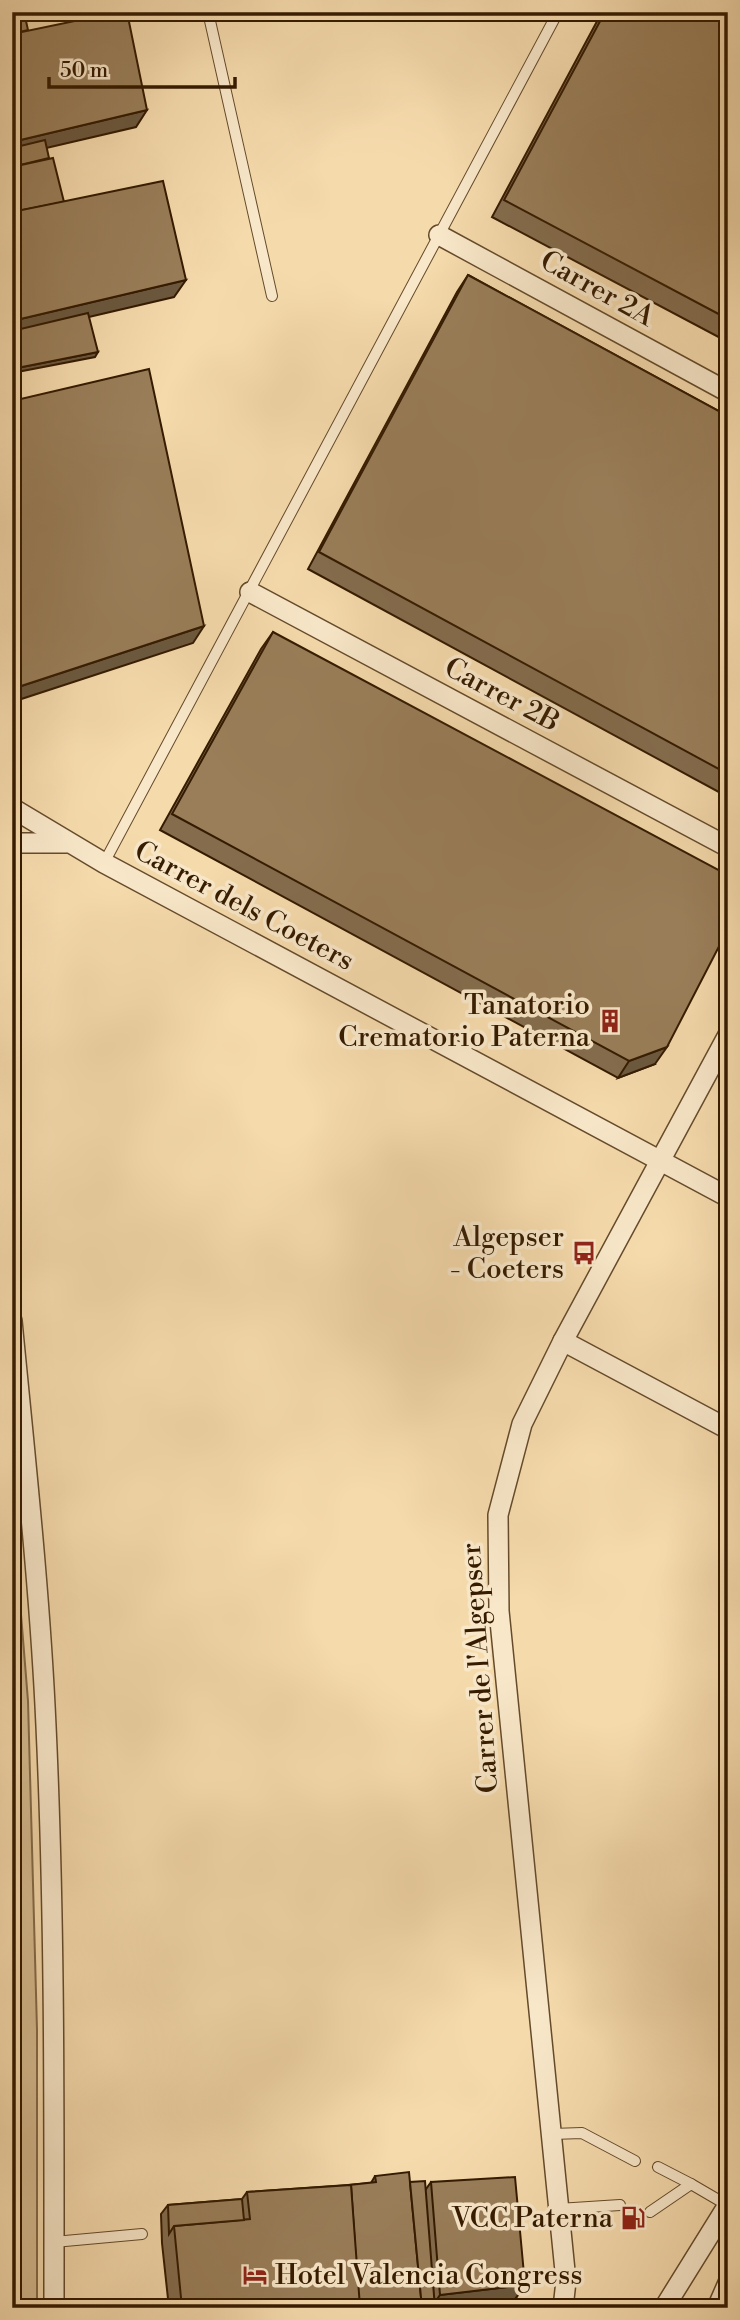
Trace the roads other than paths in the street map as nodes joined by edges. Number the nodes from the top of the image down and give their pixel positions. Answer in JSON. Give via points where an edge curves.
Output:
{"nodes":[{"id":1,"x":208,"y":12,"type":"edge"},
{"id":2,"x":558,"y":12,"type":"edge"},
{"id":3,"x":439,"y":235,"type":"junction"},
{"id":4,"x":272,"y":296,"type":"dead end"},
{"id":5,"x":728,"y":392,"type":"edge"},
{"id":6,"x":250,"y":592,"type":"junction"},
{"id":7,"x":12,"y":808,"type":"edge"},
{"id":8,"x":12,"y":843,"type":"edge"},
{"id":9,"x":67,"y":843,"type":"junction"},
{"id":10,"x":728,"y":847,"type":"edge"},
{"id":11,"x":104,"y":863,"type":"junction"},
{"id":12,"x":728,"y":1035,"type":"edge"},
{"id":13,"x":660,"y":1160,"type":"junction"},
{"id":14,"x":728,"y":1197,"type":"edge"},
{"id":15,"x":12,"y":1321,"type":"edge"},
{"id":16,"x":563,"y":1341,"type":"junction"},
{"id":17,"x":728,"y":1429,"type":"edge"},
{"id":18,"x":552,"y":2134,"type":"junction"},
{"id":19,"x":635,"y":2161,"type":"dead end"},
{"id":20,"x":658,"y":2167,"type":"dead end"},
{"id":21,"x":691,"y":2184,"type":"junction"},
{"id":22,"x":620,"y":2205,"type":"dead end"},
{"id":23,"x":728,"y":2205,"type":"edge"},
{"id":24,"x":558,"y":2209,"type":"junction"},
{"id":25,"x":650,"y":2212,"type":"dead end"},
{"id":26,"x":142,"y":2234,"type":"dead end"},
{"id":27,"x":54,"y":2242,"type":"junction"},
{"id":28,"x":728,"y":2283,"type":"edge"},
{"id":29,"x":54,"y":2308,"type":"edge"},
{"id":30,"x":562,"y":2308,"type":"edge"},
{"id":31,"x":664,"y":2308,"type":"edge"},
{"id":32,"x":717,"y":2308,"type":"edge"}],
"edges":[{"from":1,"to":4,"type":"lane"},
{"from":2,"to":3,"type":"lane"},
{"from":3,"to":5,"type":"street","name":"Carrer 2A"},
{"from":3,"to":6,"type":"lane"},
{"from":6,"to":10,"type":"street","name":"Carrer 2B"},
{"from":6,"to":11,"type":"lane"},
{"from":7,"to":9,"type":"street","name":"Carrer dels Coeters"},
{"from":8,"to":9,"type":"street","name":"Carrer dels Coeters"},
{"from":9,"to":11,"type":"street","name":"Carrer dels Coeters"},
{"from":11,"to":13,"type":"street","name":"Carrer dels Coeters"},
{"from":12,"to":13,"type":"street","name":"Carrer de l'Algepser"},
{"from":13,"to":14,"type":"street","name":"Carrer dels Coeters"},
{"from":13,"to":16,"type":"street","name":"Carrer de l'Algepser"},
{"from":15,"to":27,"type":"street","via":[[46,1725],[54,2000]]},
{"from":16,"to":17,"type":"street"},
{"from":16,"to":18,"type":"street","name":"Carrer de l'Algepser","via":[[522,1424],[498,1515],[499,1611]]},
{"from":18,"to":19,"type":"lane","via":[[582,2133]]},
{"from":18,"to":24,"type":"street","name":"Carrer de l'Algepser"},
{"from":20,"to":21,"type":"lane"},
{"from":21,"to":23,"type":"lane"},
{"from":21,"to":25,"type":"lane"},
{"from":22,"to":24,"type":"lane"},
{"from":23,"to":31,"type":"street"},
{"from":24,"to":30,"type":"street","name":"Carrer de l'Algepser","via":[[566,2281]]},
{"from":26,"to":27,"type":"lane"},
{"from":27,"to":29,"type":"street"},
{"from":28,"to":32,"type":"street"}]}
